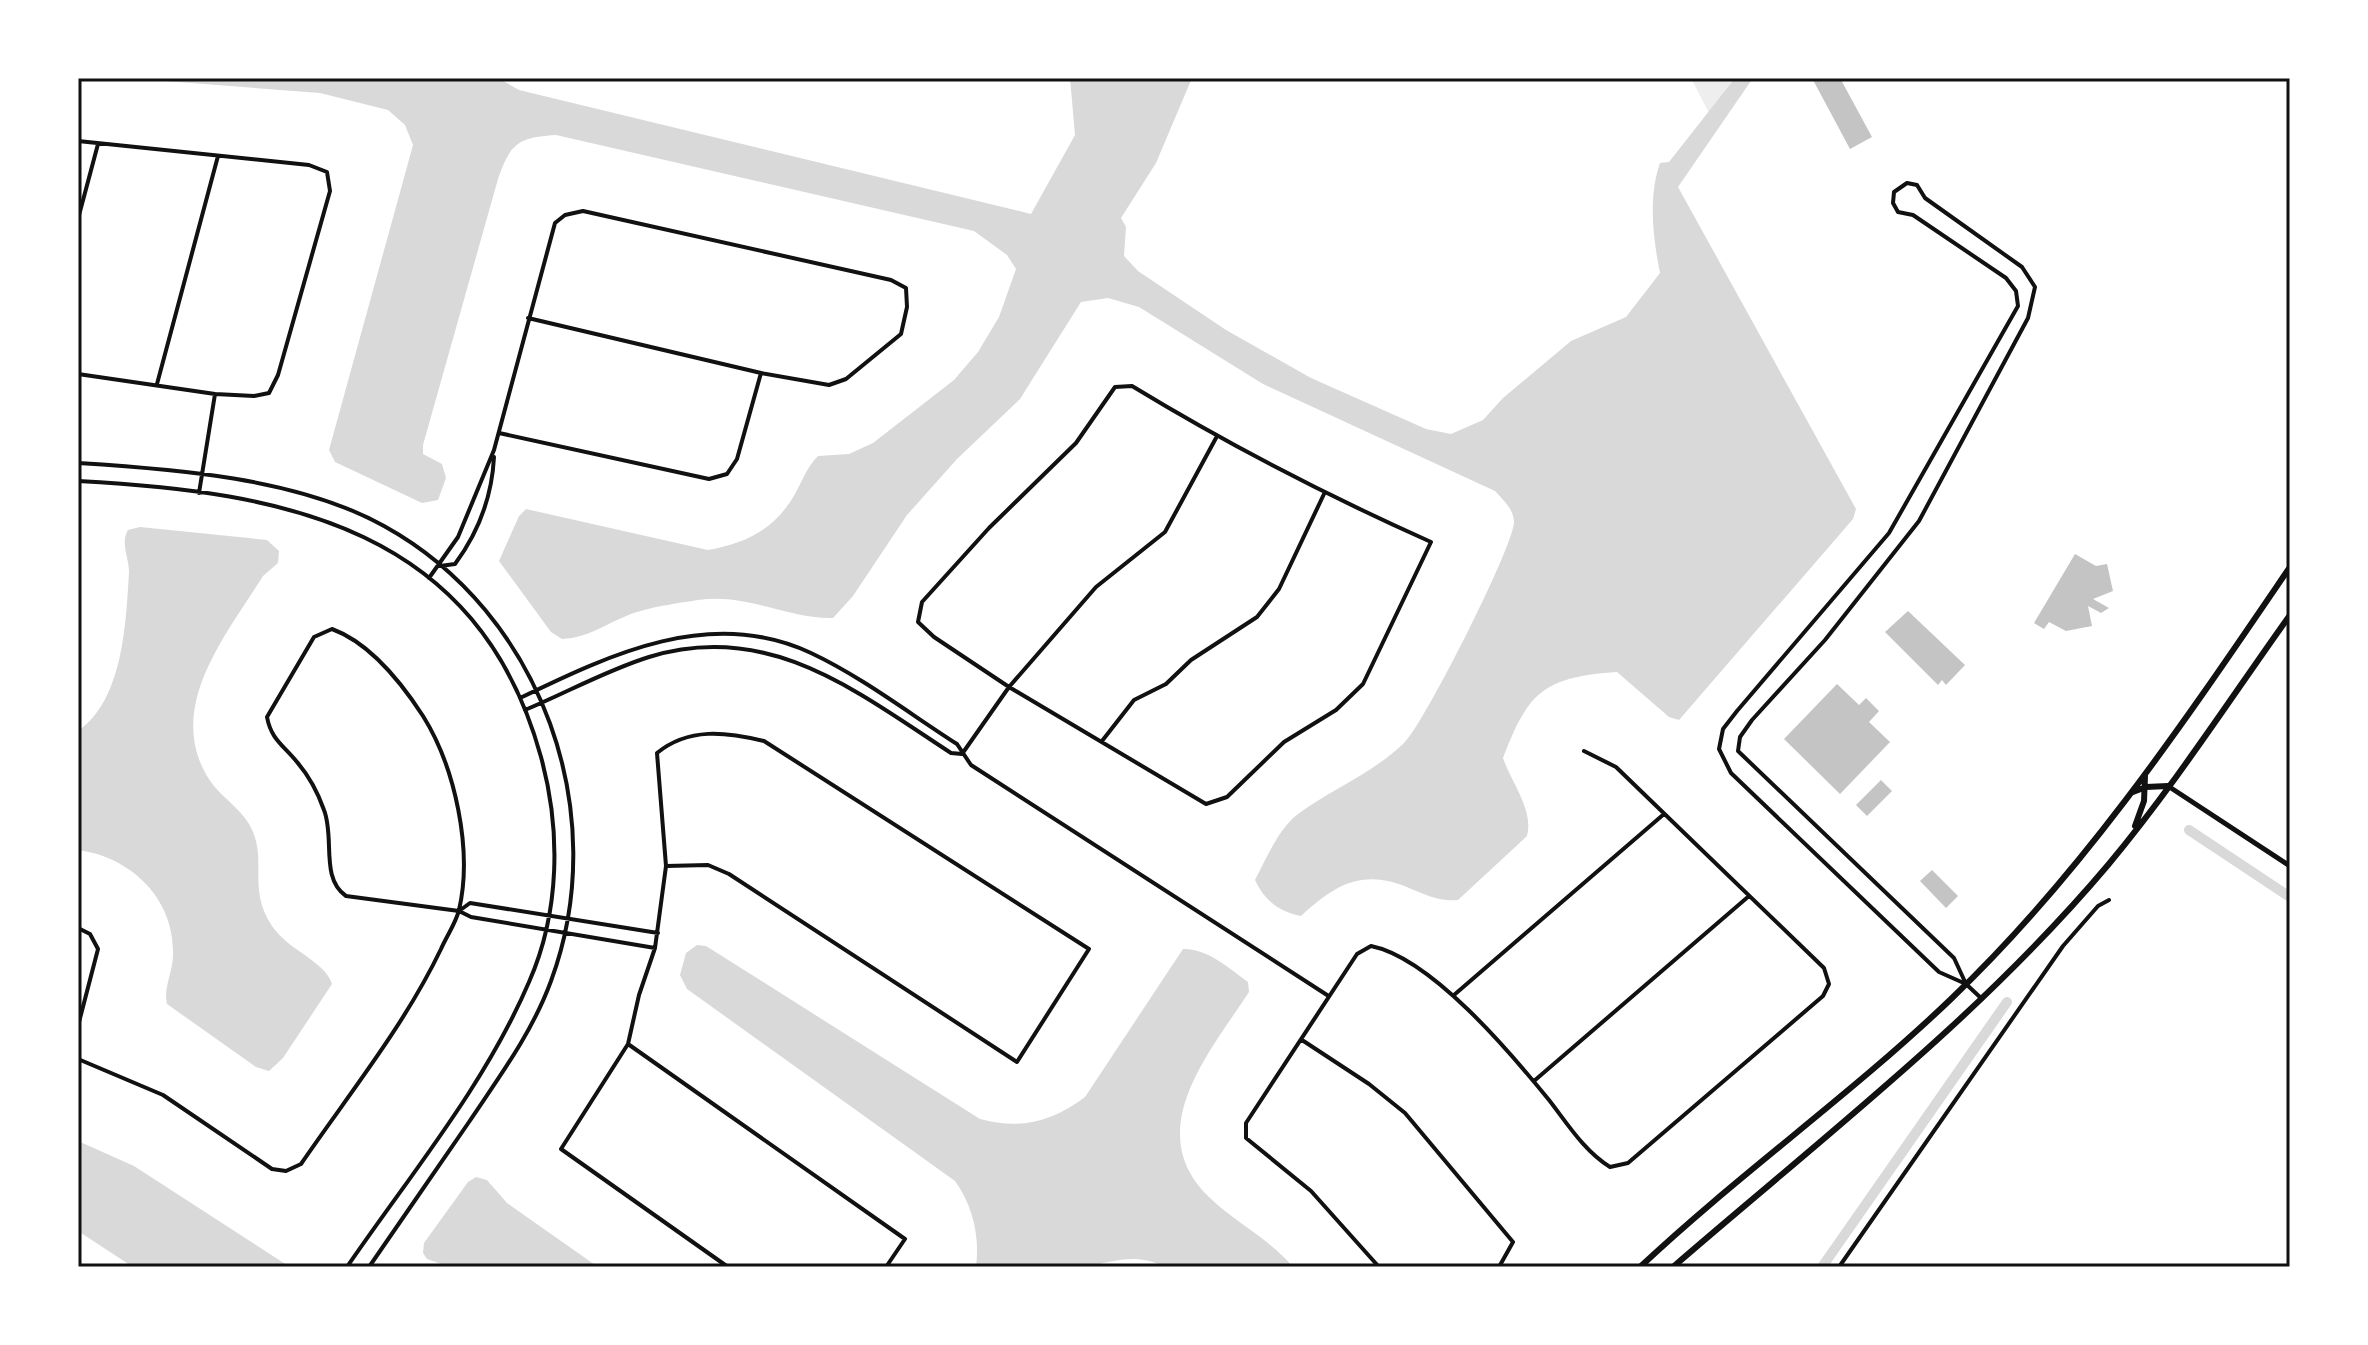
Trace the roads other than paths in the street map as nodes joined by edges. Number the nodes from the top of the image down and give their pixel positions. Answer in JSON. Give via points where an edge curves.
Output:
{"nodes":[{"id":1,"x":78,"y":141,"type":"edge"},
{"id":2,"x":98,"y":143,"type":"junction"},
{"id":3,"x":218,"y":156,"type":"junction"},
{"id":4,"x":78,"y":219,"type":"edge"},
{"id":5,"x":528,"y":318,"type":"junction"},
{"id":6,"x":761,"y":373,"type":"junction"},
{"id":7,"x":78,"y":374,"type":"edge"},
{"id":8,"x":157,"y":384,"type":"junction"},
{"id":9,"x":215,"y":394,"type":"junction"},
{"id":10,"x":499,"y":433,"type":"junction"},
{"id":11,"x":1217,"y":437,"type":"junction"},
{"id":12,"x":494,"y":450,"type":"junction"},
{"id":13,"x":78,"y":463,"type":"edge"},
{"id":14,"x":202,"y":476,"type":"junction"},
{"id":15,"x":78,"y":481,"type":"edge"},
{"id":16,"x":199,"y":493,"type":"junction"},
{"id":17,"x":1324,"y":494,"type":"junction"},
{"id":18,"x":440,"y":566,"type":"junction"},
{"id":19,"x":2290,"y":567,"type":"edge"},
{"id":20,"x":429,"y":578,"type":"junction"},
{"id":21,"x":2290,"y":615,"type":"edge"},
{"id":22,"x":1009,"y":687,"type":"junction"},
{"id":23,"x":536,"y":690,"type":"junction"},
{"id":24,"x":520,"y":698,"type":"junction"},
{"id":25,"x":542,"y":703,"type":"junction"},
{"id":26,"x":525,"y":710,"type":"junction"},
{"id":27,"x":1102,"y":741,"type":"junction"},
{"id":28,"x":1584,"y":751,"type":"dead end"},
{"id":29,"x":962,"y":754,"type":"junction"},
{"id":30,"x":2145,"y":776,"type":"junction"},
{"id":31,"x":2168,"y":786,"type":"junction"},
{"id":32,"x":2146,"y":787,"type":"junction"},
{"id":33,"x":2132,"y":793,"type":"junction"},
{"id":34,"x":1664,"y":814,"type":"junction"},
{"id":35,"x":2132,"y":833,"type":"junction"},
{"id":36,"x":666,"y":866,"type":"junction"},
{"id":37,"x":2290,"y":866,"type":"edge"},
{"id":38,"x":1749,"y":896,"type":"junction"},
{"id":39,"x":2109,"y":900,"type":"dead end"},
{"id":40,"x":459,"y":911,"type":"junction"},
{"id":41,"x":548,"y":913,"type":"junction"},
{"id":42,"x":569,"y":917,"type":"junction"},
{"id":43,"x":545,"y":927,"type":"junction"},
{"id":44,"x":78,"y":928,"type":"edge"},
{"id":45,"x":566,"y":931,"type":"junction"},
{"id":46,"x":658,"y":933,"type":"junction"},
{"id":47,"x":655,"y":948,"type":"junction"},
{"id":48,"x":1966,"y":984,"type":"junction"},
{"id":49,"x":1327,"y":995,"type":"junction"},
{"id":50,"x":1454,"y":995,"type":"junction"},
{"id":51,"x":1982,"y":999,"type":"junction"},
{"id":52,"x":78,"y":1026,"type":"edge"},
{"id":53,"x":1302,"y":1040,"type":"junction"},
{"id":54,"x":628,"y":1044,"type":"junction"},
{"id":55,"x":78,"y":1059,"type":"edge"},
{"id":56,"x":1534,"y":1081,"type":"junction"},
{"id":57,"x":347,"y":1267,"type":"edge"},
{"id":58,"x":369,"y":1267,"type":"edge"},
{"id":59,"x":728,"y":1267,"type":"edge"},
{"id":60,"x":886,"y":1267,"type":"edge"},
{"id":61,"x":1379,"y":1267,"type":"edge"},
{"id":62,"x":1499,"y":1267,"type":"edge"},
{"id":63,"x":1640,"y":1267,"type":"edge"},
{"id":64,"x":1673,"y":1267,"type":"edge"},
{"id":65,"x":1839,"y":1267,"type":"edge"}],
"edges":[{"from":1,"to":2,"type":"street"},
{"from":2,"to":3,"type":"street"},
{"from":2,"to":4,"type":"street"},
{"from":3,"to":8,"type":"street"},
{"from":3,"to":9,"type":"street","via":[[309,165],[327,172],[330,191],[269,393]]},
{"from":5,"to":6,"type":"street"},
{"from":5,"to":6,"type":"street","via":[[555,223],[583,211],[891,280],[906,288],[901,334],[846,379],[829,385]]},
{"from":5,"to":10,"type":"street"},
{"from":6,"to":10,"type":"street","via":[[737,459],[727,474],[709,479]]},
{"from":7,"to":8,"type":"street"},
{"from":8,"to":9,"type":"street"},
{"from":9,"to":14,"type":"street"},
{"from":10,"to":12,"type":"street"},
{"from":11,"to":17,"type":"street"},
{"from":11,"to":22,"type":"street","via":[[1165,532],[1096,587]]},
{"from":11,"to":22,"type":"street","via":[[1132,386],[1115,387],[1076,443],[922,602],[918,622]]},
{"from":12,"to":18,"type":"street","via":[[468,516]]},
{"from":12,"to":18,"type":"street","via":[[490,487],[475,533],[455,564]]},
{"from":13,"to":14,"type":"street"},
{"from":14,"to":16,"type":"street"},
{"from":14,"to":18,"type":"street","via":[[298,493],[342,507],[384,525]]},
{"from":15,"to":16,"type":"street"},
{"from":16,"to":20,"type":"street","via":[[294,510],[337,524],[378,542]]},
{"from":17,"to":27,"type":"street","via":[[1279,589],[1257,617],[1191,660],[1166,684],[1134,700]]},
{"from":17,"to":27,"type":"street","via":[[1431,542],[1363,684],[1336,710],[1284,742],[1227,797],[1206,804]]},
{"from":18,"to":20,"type":"street"},
{"from":18,"to":23,"type":"street","via":[[485,609]]},
{"from":19,"to":30,"type":"main road"},
{"from":20,"to":24,"type":"street","via":[[478,624]]},
{"from":21,"to":31,"type":"main road"},
{"from":22,"to":27,"type":"street"},
{"from":22,"to":29,"type":"street"},
{"from":23,"to":24,"type":"street"},
{"from":23,"to":25,"type":"street"},
{"from":23,"to":29,"type":"street","via":[[628,650],[674,637],[759,637],[825,660],[957,744]]},
{"from":24,"to":26,"type":"street"},
{"from":25,"to":26,"type":"street"},
{"from":25,"to":29,"type":"street","via":[[646,657],[711,646],[755,649],[819,672],[951,753]]},
{"from":25,"to":42,"type":"street","via":[[555,734],[574,818],[575,882]]},
{"from":26,"to":41,"type":"street","via":[[553,818],[555,881]]},
{"from":28,"to":34,"type":"street","via":[[1616,767]]},
{"from":29,"to":49,"type":"street","via":[[971,765]]},
{"from":30,"to":32,"type":"main road"},
{"from":30,"to":33,"type":"main road"},
{"from":31,"to":32,"type":"main road"},
{"from":31,"to":35,"type":"main road"},
{"from":31,"to":37,"type":"street"},
{"from":32,"to":33,"type":"main road"},
{"from":32,"to":35,"type":"main road"},
{"from":33,"to":48,"type":"main road","via":[[2054,890]]},
{"from":34,"to":38,"type":"street"},
{"from":34,"to":50,"type":"street"},
{"from":35,"to":51,"type":"main road"},
{"from":36,"to":36,"type":"street","via":[[708,865],[729,874],[1017,1062],[1089,949],[764,741],[723,732],[674,739],[657,753]]},
{"from":36,"to":46,"type":"street"},
{"from":38,"to":56,"type":"street"},
{"from":38,"to":56,"type":"street","via":[[1824,968],[1829,984],[1823,996],[1628,1163],[1610,1167],[1596,1158]]},
{"from":39,"to":65,"type":"street","via":[[2063,946]]},
{"from":40,"to":40,"type":"street","via":[[463,839],[451,777],[429,726],[386,669],[348,635],[332,629],[314,637],[267,717],[270,733],[308,776],[325,812],[336,890],[346,896]]},
{"from":40,"to":41,"type":"street","via":[[470,903]]},
{"from":40,"to":43,"type":"street"},
{"from":40,"to":55,"type":"street","via":[[421,990],[301,1164],[286,1171],[272,1169],[163,1095]]},
{"from":41,"to":42,"type":"street"},
{"from":41,"to":43,"type":"street"},
{"from":42,"to":45,"type":"street"},
{"from":42,"to":46,"type":"street"},
{"from":43,"to":45,"type":"street"},
{"from":43,"to":57,"type":"street","via":[[530,980],[497,1048]]},
{"from":44,"to":52,"type":"street","via":[[90,934],[98,949]]},
{"from":45,"to":47,"type":"street"},
{"from":45,"to":58,"type":"street","via":[[550,983],[517,1052]]},
{"from":46,"to":47,"type":"street"},
{"from":47,"to":54,"type":"street"},
{"from":48,"to":48,"type":"street","via":[[1939,972],[1731,773],[1719,749],[1723,729],[1737,711],[1889,533],[2018,306],[2016,291],[2006,278],[1913,215],[1898,212],[1893,203],[1897,188],[1907,183],[1917,185],[1925,198],[2022,267],[2035,287],[2032,305],[1919,521],[1740,737],[1738,751],[1954,958]]},
{"from":48,"to":51,"type":"street"},
{"from":48,"to":63,"type":"main road","via":[[1880,1064]]},
{"from":49,"to":50,"type":"street","via":[[1357,954],[1371,946],[1388,949]]},
{"from":49,"to":53,"type":"street"},
{"from":50,"to":56,"type":"street"},
{"from":51,"to":64,"type":"main road","via":[[1886,1089]]},
{"from":53,"to":61,"type":"street","via":[[1246,1123],[1246,1138],[1311,1191]]},
{"from":53,"to":62,"type":"street","via":[[1405,1113],[1513,1242]]},
{"from":54,"to":59,"type":"street","via":[[561,1149]]},
{"from":54,"to":60,"type":"street","via":[[905,1239]]}]}
